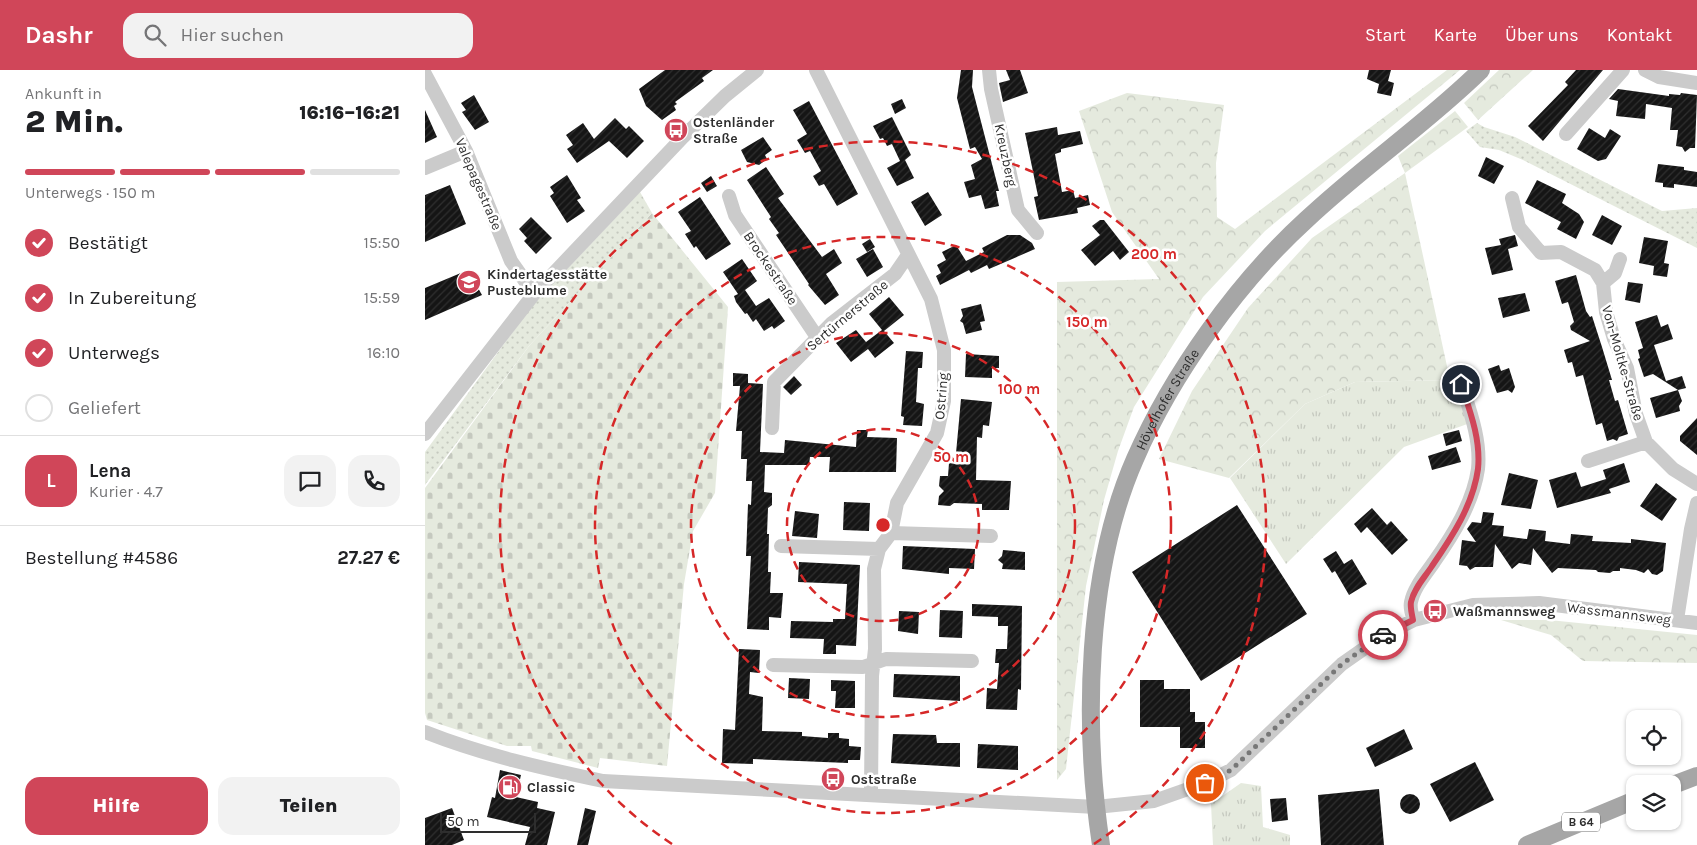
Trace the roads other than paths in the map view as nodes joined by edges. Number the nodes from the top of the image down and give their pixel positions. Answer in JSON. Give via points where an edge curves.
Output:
{"nodes":[{"id":1,"x":757,"y":70,"type":"edge"},
{"id":2,"x":816,"y":70,"type":"edge"},
{"id":3,"x":989,"y":70,"type":"edge"},
{"id":4,"x":1481,"y":70,"type":"edge"},
{"id":5,"x":1623,"y":70,"type":"edge"},
{"id":6,"x":1645,"y":70,"type":"edge"},
{"id":7,"x":425,"y":74,"type":"edge"},
{"id":8,"x":1697,"y":83,"type":"edge"},
{"id":9,"x":1566,"y":134,"type":"dead end"},
{"id":10,"x":467,"y":151,"type":"junction"},
{"id":11,"x":425,"y":168,"type":"edge"},
{"id":12,"x":729,"y":196,"type":"dead end"},
{"id":13,"x":1512,"y":198,"type":"dead end"},
{"id":14,"x":1037,"y":233,"type":"dead end"},
{"id":15,"x":908,"y":255,"type":"junction"},
{"id":16,"x":1620,"y":259,"type":"dead end"},
{"id":17,"x":1603,"y":283,"type":"junction"},
{"id":18,"x":534,"y":294,"type":"junction"},
{"id":19,"x":817,"y":336,"type":"junction"},
{"id":20,"x":1461,"y":384,"type":"dead end"},
{"id":21,"x":772,"y":428,"type":"dead end"},
{"id":22,"x":425,"y":434,"type":"edge"},
{"id":23,"x":1647,"y":442,"type":"junction"},
{"id":24,"x":1588,"y":461,"type":"dead end"},
{"id":25,"x":1697,"y":484,"type":"edge"},
{"id":26,"x":1697,"y":503,"type":"edge"},
{"id":27,"x":891,"y":533,"type":"junction"},
{"id":28,"x":991,"y":536,"type":"dead end"},
{"id":29,"x":781,"y":546,"type":"dead end"},
{"id":30,"x":879,"y":549,"type":"junction"},
{"id":31,"x":1413,"y":620,"type":"junction"},
{"id":32,"x":1677,"y":620,"type":"junction"},
{"id":33,"x":1697,"y":623,"type":"edge"},
{"id":34,"x":972,"y":661,"type":"dead end"},
{"id":35,"x":875,"y":662,"type":"junction"},
{"id":36,"x":773,"y":665,"type":"dead end"},
{"id":37,"x":425,"y":732,"type":"edge"},
{"id":38,"x":1697,"y":776,"type":"edge"},
{"id":39,"x":1681,"y":782,"type":"edge"},
{"id":40,"x":871,"y":794,"type":"junction"},
{"id":41,"x":1626,"y":804,"type":"edge"},
{"id":42,"x":1096,"y":807,"type":"junction"},
{"id":43,"x":1101,"y":845,"type":"edge"},
{"id":44,"x":1527,"y":845,"type":"edge"}],
"edges":[{"from":1,"to":18,"type":"street","via":[[683,137]]},
{"from":2,"to":15,"type":"street","name":"Ostring"},
{"from":3,"to":14,"type":"street","name":"Kreuzberg","via":[[1018,210]]},
{"from":4,"to":42,"type":"main road","name":"Hövelhofer Straße","via":[[1452,99],[1305,220],[1233,296],[1175,382],[1135,458],[1117,508],[1099,589],[1092,673],[1091,757]]},
{"from":5,"to":9,"type":"street"},
{"from":6,"to":8,"type":"street","via":[[1659,77]]},
{"from":7,"to":10,"type":"street","name":"Valepagestraße"},
{"from":10,"to":11,"type":"street"},
{"from":10,"to":18,"type":"street","name":"Valepagestraße","via":[[511,261]]},
{"from":12,"to":19,"type":"street","name":"Brockestraße","via":[[735,214]]},
{"from":13,"to":17,"type":"street","via":[[1519,227],[1541,253],[1561,252],[1595,270]]},
{"from":15,"to":19,"type":"street","name":"Sertürnerstraße","via":[[895,274]]},
{"from":15,"to":27,"type":"street","name":"Ostring","via":[[931,299],[944,350],[944,401],[937,433],[897,502]]},
{"from":16,"to":17,"type":"street","via":[[1615,273]]},
{"from":17,"to":23,"type":"street","name":"Von-Moltke-Straße","via":[[1608,321],[1627,368],[1636,414]]},
{"from":18,"to":22,"type":"street"},
{"from":19,"to":21,"type":"street","name":"Sertürnerstraße","via":[[773,382]]},
{"from":20,"to":31,"type":"street","via":[[1478,443],[1478,470],[1469,504],[1414,592],[1411,604]]},
{"from":23,"to":24,"type":"street"},
{"from":23,"to":25,"type":"street","name":"Von-Moltke-Straße","via":[[1673,469]]},
{"from":26,"to":32,"type":"street"},
{"from":27,"to":28,"type":"street"},
{"from":27,"to":30,"type":"street","name":"Ostring"},
{"from":29,"to":30,"type":"street"},
{"from":30,"to":35,"type":"street","name":"Ostring","via":[[874,569]]},
{"from":31,"to":32,"type":"street","name":"Wassmannsweg","via":[[1473,605],[1539,603]]},
{"from":31,"to":42,"type":"street","name":"Wassmannsweg","via":[[1382,636],[1342,664],[1231,770],[1154,801]]},
{"from":32,"to":33,"type":"street","name":"Wassmannsweg"},
{"from":34,"to":35,"type":"street","via":[[886,659]]},
{"from":35,"to":36,"type":"street","via":[[863,667]]},
{"from":35,"to":40,"type":"street","name":"Ostring","via":[[872,676]]},
{"from":37,"to":40,"type":"street","via":[[526,765],[603,781]]},
{"from":38,"to":39,"type":"main road"},
{"from":40,"to":42,"type":"street"},
{"from":41,"to":44,"type":"main road","number":"B 64"},
{"from":42,"to":43,"type":"main road","name":"Hövelhofer Straße"}]}
